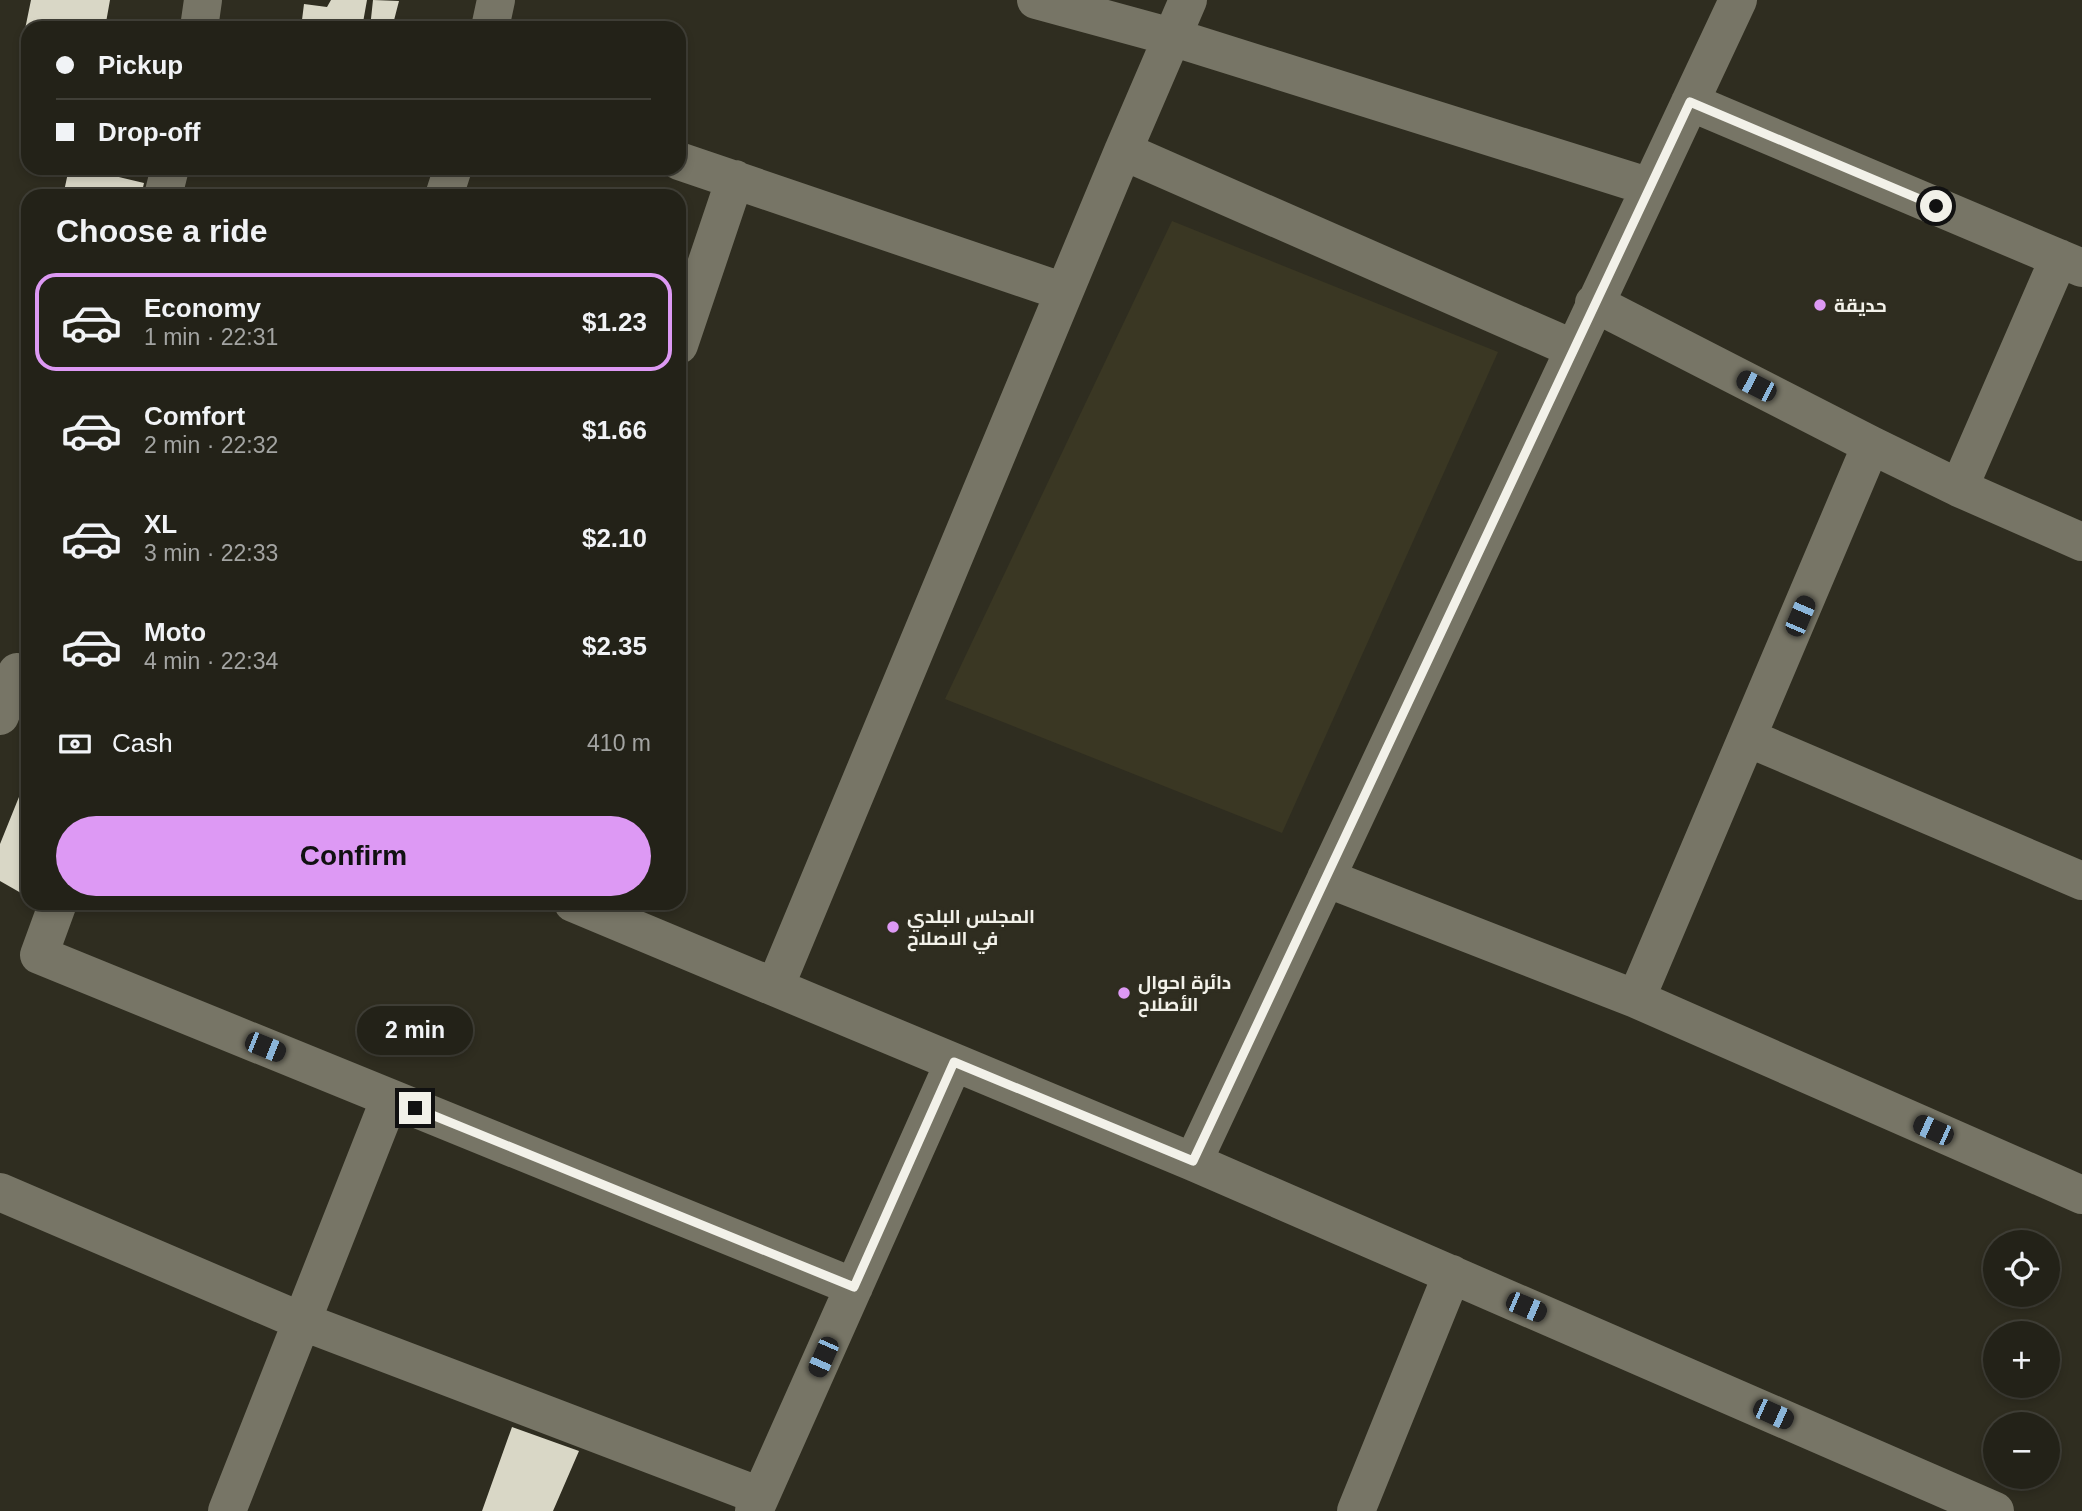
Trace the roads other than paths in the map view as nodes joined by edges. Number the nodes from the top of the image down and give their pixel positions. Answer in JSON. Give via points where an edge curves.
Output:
{"nodes":[{"id":1,"x":203,"y":0,"type":"edge"},
{"id":2,"x":496,"y":0,"type":"edge"},
{"id":3,"x":1036,"y":0,"type":"edge"},
{"id":4,"x":1188,"y":0,"type":"edge"},
{"id":5,"x":1738,"y":0,"type":"edge"},
{"id":6,"x":200,"y":21,"type":"edge"},
{"id":7,"x":492,"y":21,"type":"edge"},
{"id":8,"x":1172,"y":37,"type":"junction"},
{"id":9,"x":1690,"y":102,"type":"junction"},
{"id":10,"x":1123,"y":151,"type":"junction"},
{"id":11,"x":686,"y":163,"type":"edge"},
{"id":12,"x":735,"y":179,"type":"junction"},
{"id":13,"x":1650,"y":187,"type":"junction"},
{"id":14,"x":2070,"y":263,"type":"edge"},
{"id":15,"x":1064,"y":292,"type":"junction"},
{"id":16,"x":1594,"y":303,"type":"junction"},
{"id":17,"x":686,"y":324,"type":"edge"},
{"id":18,"x":1574,"y":349,"type":"junction"},
{"id":19,"x":1871,"y":446,"type":"junction"},
{"id":20,"x":1959,"y":488,"type":"junction"},
{"id":21,"x":2082,"y":542,"type":"edge"},
{"id":22,"x":15,"y":671,"type":"edge"},
{"id":23,"x":0,"y":716,"type":"edge"},
{"id":24,"x":1748,"y":738,"type":"junction"},
{"id":25,"x":1326,"y":878,"type":"junction"},
{"id":26,"x":2082,"y":881,"type":"edge"},
{"id":27,"x":55,"y":910,"type":"edge"},
{"id":28,"x":590,"y":910,"type":"edge"},
{"id":29,"x":775,"y":987,"type":"junction"},
{"id":30,"x":1636,"y":999,"type":"junction"},
{"id":31,"x":954,"y":1062,"type":"junction"},
{"id":32,"x":390,"y":1098,"type":"junction"},
{"id":33,"x":1193,"y":1161,"type":"junction"},
{"id":34,"x":0,"y":1192,"type":"edge"},
{"id":35,"x":2082,"y":1195,"type":"edge"},
{"id":36,"x":1452,"y":1274,"type":"junction"},
{"id":37,"x":854,"y":1287,"type":"junction"},
{"id":38,"x":301,"y":1321,"type":"junction"},
{"id":39,"x":757,"y":1504,"type":"edge"},
{"id":40,"x":226,"y":1511,"type":"edge"},
{"id":41,"x":1357,"y":1511,"type":"edge"},
{"id":42,"x":1995,"y":1511,"type":"edge"}],
"edges":[{"from":1,"to":6,"type":"street"},
{"from":2,"to":7,"type":"street"},
{"from":3,"to":8,"type":"street"},
{"from":4,"to":8,"type":"street"},
{"from":5,"to":9,"type":"street"},
{"from":8,"to":10,"type":"street"},
{"from":8,"to":13,"type":"street"},
{"from":9,"to":13,"type":"street"},
{"from":9,"to":14,"type":"street"},
{"from":10,"to":15,"type":"street"},
{"from":10,"to":18,"type":"street"},
{"from":11,"to":12,"type":"street"},
{"from":12,"to":15,"type":"street"},
{"from":12,"to":17,"type":"street"},
{"from":13,"to":16,"type":"street"},
{"from":14,"to":20,"type":"street"},
{"from":15,"to":29,"type":"street"},
{"from":16,"to":18,"type":"street"},
{"from":16,"to":19,"type":"street"},
{"from":18,"to":25,"type":"street"},
{"from":19,"to":20,"type":"street"},
{"from":19,"to":24,"type":"street"},
{"from":20,"to":21,"type":"street"},
{"from":22,"to":23,"type":"street"},
{"from":24,"to":26,"type":"street"},
{"from":24,"to":30,"type":"street"},
{"from":25,"to":30,"type":"street"},
{"from":25,"to":33,"type":"street"},
{"from":27,"to":32,"type":"street","via":[[39,955]]},
{"from":28,"to":29,"type":"street"},
{"from":29,"to":31,"type":"street"},
{"from":30,"to":35,"type":"street"},
{"from":31,"to":33,"type":"street"},
{"from":31,"to":37,"type":"street"},
{"from":32,"to":37,"type":"street"},
{"from":32,"to":38,"type":"street"},
{"from":33,"to":36,"type":"street"},
{"from":34,"to":38,"type":"street"},
{"from":36,"to":41,"type":"street"},
{"from":36,"to":42,"type":"street"},
{"from":37,"to":39,"type":"street"},
{"from":38,"to":39,"type":"street"},
{"from":38,"to":40,"type":"street"}]}
